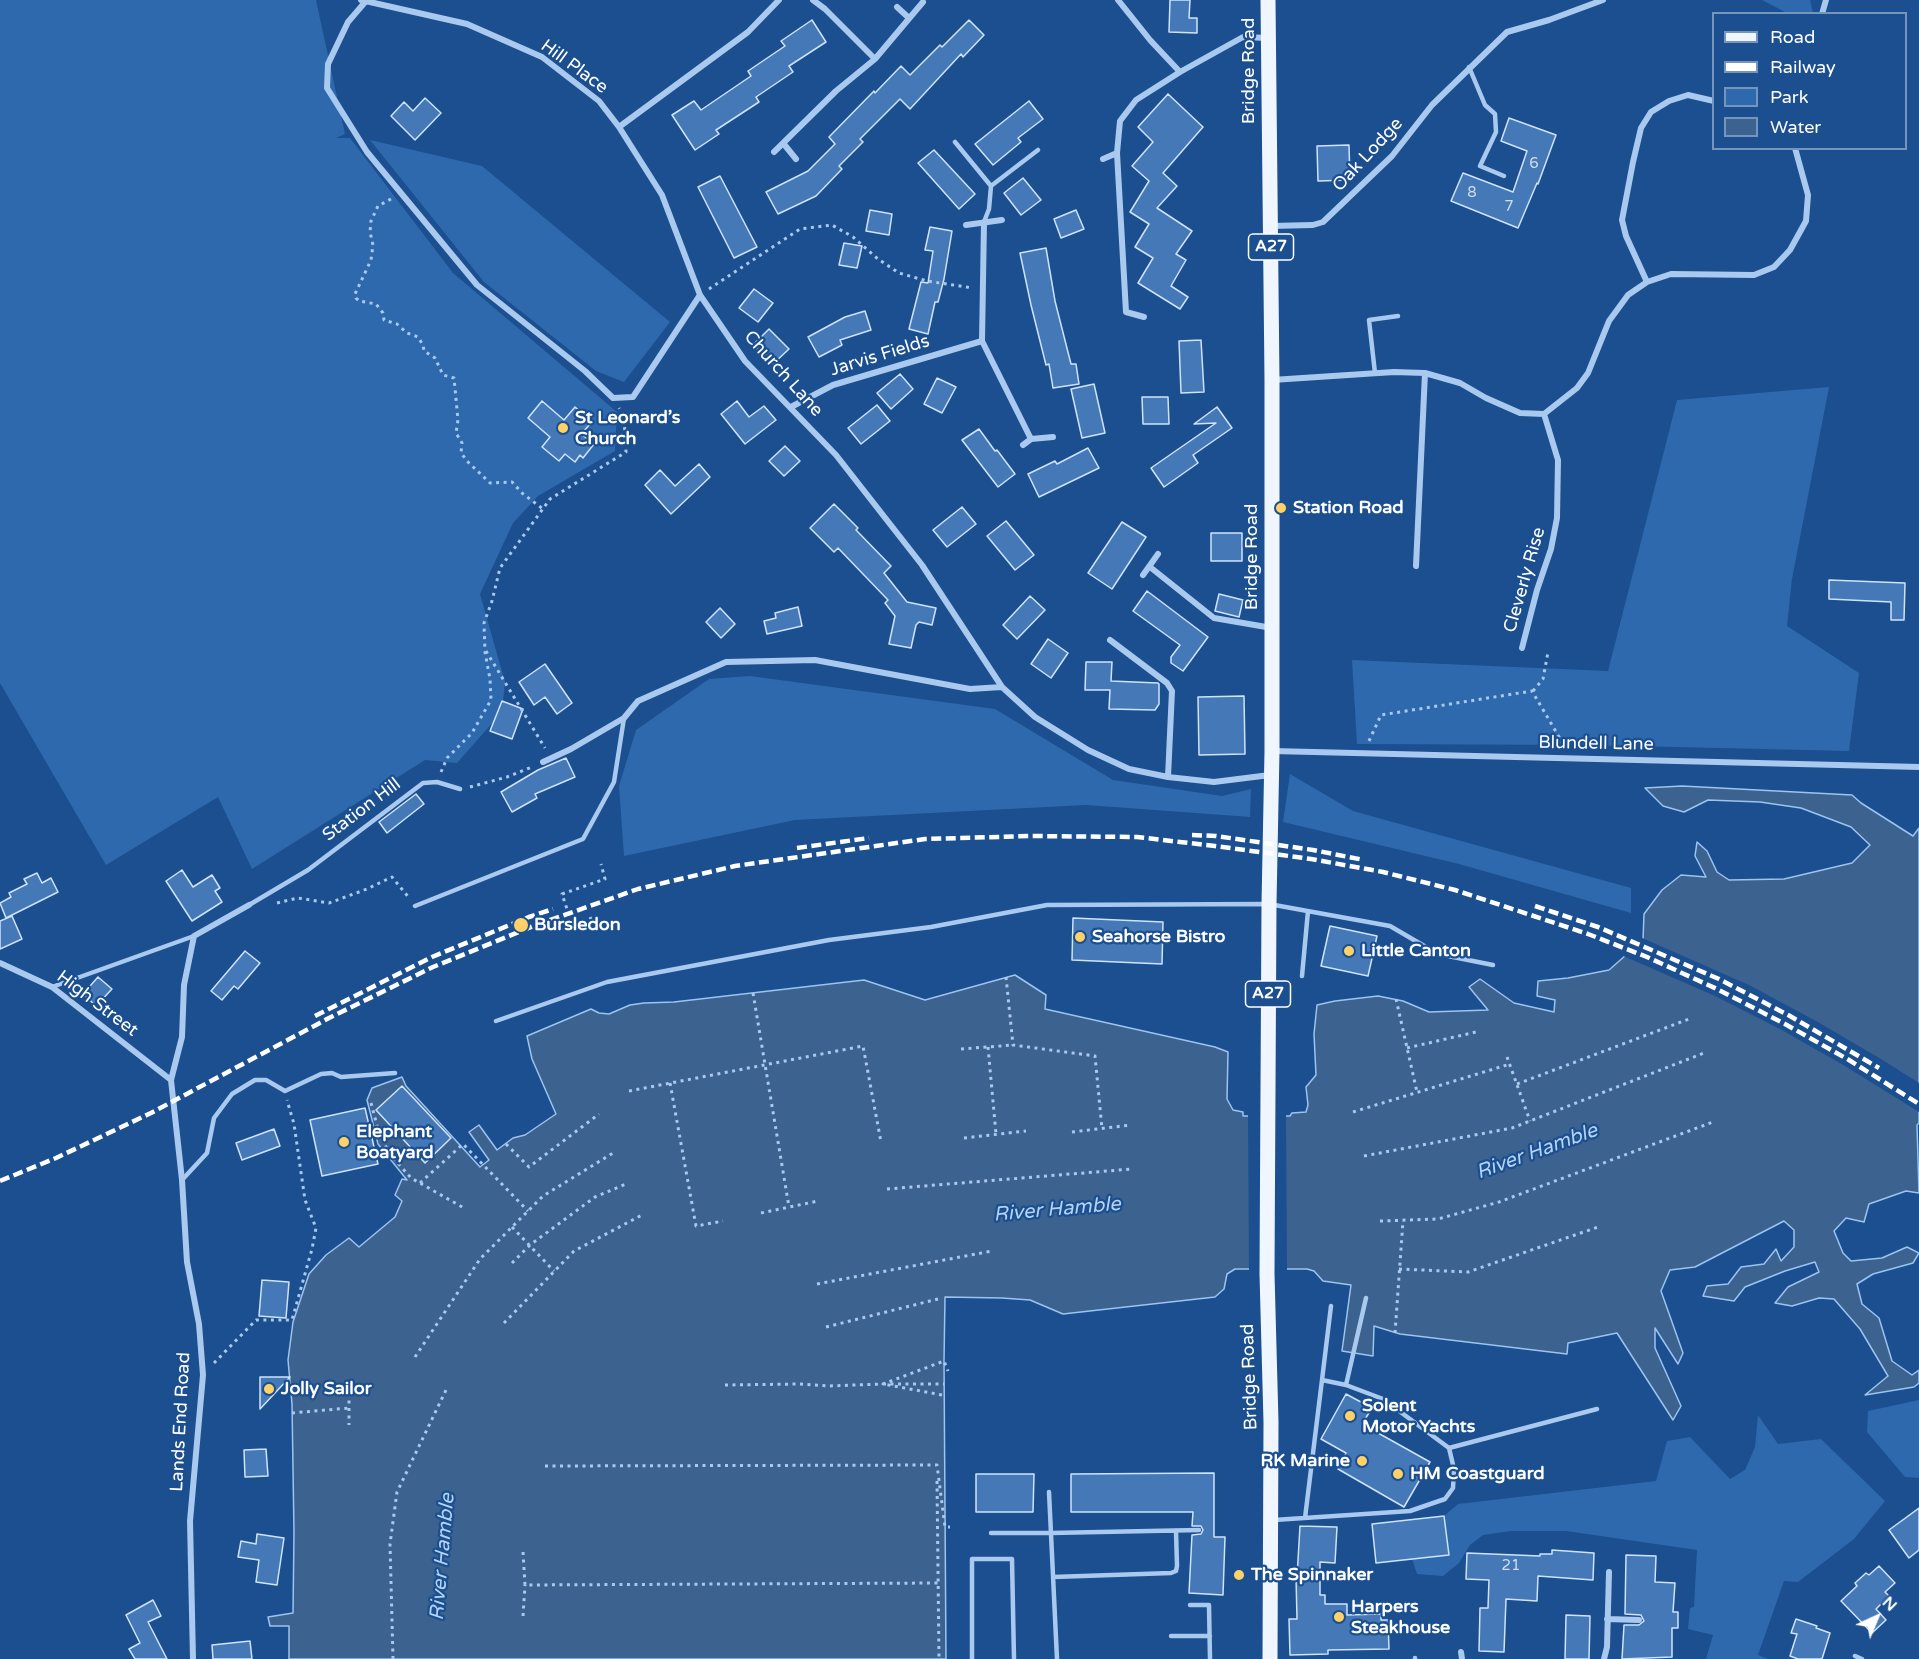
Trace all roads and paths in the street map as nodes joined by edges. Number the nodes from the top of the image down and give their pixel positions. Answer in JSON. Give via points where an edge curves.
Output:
{"nodes":[{"id":1,"x":779,"y":0,"type":"edge"},
{"id":2,"x":813,"y":0,"type":"edge"},
{"id":3,"x":1118,"y":0,"type":"edge"},
{"id":4,"x":1268,"y":0,"type":"edge"},
{"id":5,"x":1603,"y":0,"type":"edge"},
{"id":6,"x":363,"y":1,"type":"edge"},
{"id":7,"x":923,"y":3,"type":"dead end"},
{"id":8,"x":897,"y":7,"type":"dead end"},
{"id":9,"x":909,"y":18,"type":"junction"},
{"id":10,"x":1268,"y":38,"type":"junction"},
{"id":11,"x":875,"y":59,"type":"junction"},
{"id":12,"x":1469,"y":67,"type":"junction"},
{"id":13,"x":1180,"y":72,"type":"junction"},
{"id":14,"x":1712,"y":101,"type":"edge"},
{"id":15,"x":619,"y":127,"type":"junction"},
{"id":16,"x":955,"y":142,"type":"dead end"},
{"id":17,"x":783,"y":143,"type":"junction"},
{"id":18,"x":1038,"y":150,"type":"dead end"},
{"id":19,"x":1795,"y":150,"type":"edge"},
{"id":20,"x":774,"y":153,"type":"dead end"},
{"id":21,"x":1117,"y":153,"type":"junction"},
{"id":22,"x":796,"y":159,"type":"dead end"},
{"id":23,"x":1103,"y":159,"type":"dead end"},
{"id":24,"x":1504,"y":176,"type":"dead end"},
{"id":25,"x":991,"y":186,"type":"junction"},
{"id":26,"x":400,"y":193,"type":"junction"},
{"id":27,"x":1002,"y":220,"type":"dead end"},
{"id":28,"x":984,"y":222,"type":"junction"},
{"id":29,"x":966,"y":225,"type":"dead end"},
{"id":30,"x":1270,"y":226,"type":"junction"},
{"id":31,"x":1647,"y":282,"type":"junction"},
{"id":32,"x":982,"y":290,"type":"junction"},
{"id":33,"x":700,"y":295,"type":"junction"},
{"id":34,"x":1398,"y":316,"type":"dead end"},
{"id":35,"x":1144,"y":317,"type":"dead end"},
{"id":36,"x":982,"y":340,"type":"junction"},
{"id":37,"x":1425,"y":373,"type":"junction"},
{"id":38,"x":1375,"y":374,"type":"junction"},
{"id":39,"x":1272,"y":380,"type":"junction"},
{"id":40,"x":613,"y":398,"type":"junction"},
{"id":41,"x":791,"y":407,"type":"junction"},
{"id":42,"x":1544,"y":414,"type":"junction"},
{"id":43,"x":1053,"y":437,"type":"dead end"},
{"id":44,"x":1031,"y":439,"type":"junction"},
{"id":45,"x":1023,"y":445,"type":"dead end"},
{"id":46,"x":543,"y":509,"type":"junction"},
{"id":47,"x":1158,"y":554,"type":"dead end"},
{"id":48,"x":1416,"y":566,"type":"dead end"},
{"id":49,"x":1150,"y":567,"type":"junction"},
{"id":50,"x":1143,"y":575,"type":"dead end"},
{"id":51,"x":1272,"y":628,"type":"junction"},
{"id":52,"x":1110,"y":640,"type":"dead end"},
{"id":53,"x":1522,"y":648,"type":"dead end"},
{"id":54,"x":485,"y":649,"type":"junction"},
{"id":55,"x":1548,"y":652,"type":"dead end"},
{"id":56,"x":1002,"y":687,"type":"junction"},
{"id":57,"x":1532,"y":692,"type":"junction"},
{"id":58,"x":624,"y":718,"type":"junction"},
{"id":59,"x":1272,"y":752,"type":"junction"},
{"id":60,"x":1364,"y":754,"type":"junction"},
{"id":61,"x":551,"y":759,"type":"junction"},
{"id":62,"x":1572,"y":759,"type":"junction"},
{"id":63,"x":543,"y":762,"type":"joint"},
{"id":64,"x":1919,"y":767,"type":"edge"},
{"id":65,"x":1272,"y":775,"type":"junction"},
{"id":66,"x":1168,"y":777,"type":"junction"},
{"id":67,"x":437,"y":782,"type":"junction"},
{"id":68,"x":460,"y":789,"type":"joint"},
{"id":69,"x":601,"y":864,"type":"dead end"},
{"id":70,"x":269,"y":904,"type":"dead end"},
{"id":71,"x":1269,"y":904,"type":"junction"},
{"id":72,"x":249,"y":905,"type":"joint"},
{"id":73,"x":416,"y":906,"type":"joint"},
{"id":74,"x":1308,"y":911,"type":"junction"},
{"id":75,"x":592,"y":918,"type":"dead end"},
{"id":76,"x":194,"y":936,"type":"junction"},
{"id":77,"x":0,"y":963,"type":"edge"},
{"id":78,"x":1493,"y":965,"type":"dead end"},
{"id":79,"x":1302,"y":976,"type":"dead end"},
{"id":80,"x":1006,"y":978,"type":"dead end"},
{"id":81,"x":52,"y":987,"type":"junction"},
{"id":82,"x":753,"y":993,"type":"dead end"},
{"id":83,"x":1396,"y":999,"type":"dead end"},
{"id":84,"x":1689,"y":1019,"type":"dead end"},
{"id":85,"x":496,"y":1022,"type":"dead end"},
{"id":86,"x":1476,"y":1032,"type":"dead end"},
{"id":87,"x":1013,"y":1045,"type":"junction"},
{"id":88,"x":988,"y":1047,"type":"junction"},
{"id":89,"x":1407,"y":1048,"type":"junction"},
{"id":90,"x":961,"y":1049,"type":"dead end"},
{"id":91,"x":1704,"y":1053,"type":"dead end"},
{"id":92,"x":1507,"y":1057,"type":"dead end"},
{"id":93,"x":1510,"y":1064,"type":"junction"},
{"id":94,"x":765,"y":1065,"type":"junction"},
{"id":95,"x":395,"y":1074,"type":"dead end"},
{"id":96,"x":171,"y":1080,"type":"junction"},
{"id":97,"x":670,"y":1083,"type":"junction"},
{"id":98,"x":1516,"y":1084,"type":"junction"},
{"id":99,"x":285,"y":1091,"type":"junction"},
{"id":100,"x":629,"y":1091,"type":"dead end"},
{"id":101,"x":1417,"y":1092,"type":"junction"},
{"id":102,"x":371,"y":1103,"type":"dead end"},
{"id":103,"x":1353,"y":1112,"type":"dead end"},
{"id":104,"x":599,"y":1114,"type":"dead end"},
{"id":105,"x":1530,"y":1121,"type":"junction"},
{"id":106,"x":1713,"y":1122,"type":"dead end"},
{"id":107,"x":1131,"y":1125,"type":"dead end"},
{"id":108,"x":1102,"y":1129,"type":"junction"},
{"id":109,"x":1026,"y":1131,"type":"dead end"},
{"id":110,"x":1072,"y":1132,"type":"dead end"},
{"id":111,"x":996,"y":1134,"type":"junction"},
{"id":112,"x":964,"y":1138,"type":"dead end"},
{"id":113,"x":881,"y":1142,"type":"dead end"},
{"id":114,"x":506,"y":1144,"type":"dead end"},
{"id":115,"x":613,"y":1153,"type":"dead end"},
{"id":116,"x":1364,"y":1156,"type":"dead end"},
{"id":117,"x":1132,"y":1170,"type":"dead end"},
{"id":118,"x":182,"y":1180,"type":"junction"},
{"id":119,"x":420,"y":1183,"type":"junction"},
{"id":120,"x":626,"y":1184,"type":"dead end"},
{"id":121,"x":887,"y":1189,"type":"dead end"},
{"id":122,"x":818,"y":1201,"type":"dead end"},
{"id":123,"x":789,"y":1207,"type":"junction"},
{"id":124,"x":464,"y":1208,"type":"dead end"},
{"id":125,"x":528,"y":1211,"type":"junction"},
{"id":126,"x":761,"y":1213,"type":"dead end"},
{"id":127,"x":642,"y":1215,"type":"dead end"},
{"id":128,"x":1403,"y":1220,"type":"junction"},
{"id":129,"x":723,"y":1221,"type":"dead end"},
{"id":130,"x":1380,"y":1221,"type":"dead end"},
{"id":131,"x":512,"y":1227,"type":"junction"},
{"id":132,"x":1598,"y":1227,"type":"dead end"},
{"id":133,"x":530,"y":1245,"type":"junction"},
{"id":134,"x":992,"y":1251,"type":"dead end"},
{"id":135,"x":512,"y":1263,"type":"dead end"},
{"id":136,"x":1399,"y":1269,"type":"junction"},
{"id":137,"x":554,"y":1271,"type":"junction"},
{"id":138,"x":817,"y":1284,"type":"dead end"},
{"id":139,"x":1366,"y":1298,"type":"dead end"},
{"id":140,"x":938,"y":1299,"type":"dead end"},
{"id":141,"x":1331,"y":1306,"type":"dead end"},
{"id":142,"x":504,"y":1323,"type":"dead end"},
{"id":143,"x":826,"y":1327,"type":"dead end"},
{"id":144,"x":1395,"y":1333,"type":"dead end"},
{"id":145,"x":415,"y":1357,"type":"dead end"},
{"id":146,"x":948,"y":1371,"type":"dead end"},
{"id":147,"x":203,"y":1375,"type":"junction"},
{"id":148,"x":1322,"y":1380,"type":"junction"},
{"id":149,"x":883,"y":1384,"type":"junction"},
{"id":150,"x":944,"y":1384,"type":"dead end"},
{"id":151,"x":724,"y":1385,"type":"dead end"},
{"id":152,"x":1346,"y":1385,"type":"junction"},
{"id":153,"x":447,"y":1388,"type":"dead end"},
{"id":154,"x":349,"y":1393,"type":"dead end"},
{"id":155,"x":942,"y":1395,"type":"dead end"},
{"id":156,"x":350,"y":1408,"type":"junction"},
{"id":157,"x":1597,"y":1409,"type":"dead end"},
{"id":158,"x":292,"y":1413,"type":"dead end"},
{"id":159,"x":349,"y":1425,"type":"dead end"},
{"id":160,"x":1449,"y":1448,"type":"junction"},
{"id":161,"x":937,"y":1465,"type":"junction"},
{"id":162,"x":545,"y":1466,"type":"dead end"},
{"id":163,"x":1049,"y":1492,"type":"dead end"},
{"id":164,"x":1305,"y":1518,"type":"junction"},
{"id":165,"x":1271,"y":1520,"type":"junction"},
{"id":166,"x":950,"y":1527,"type":"dead end"},
{"id":167,"x":1199,"y":1530,"type":"dead end"},
{"id":168,"x":1176,"y":1531,"type":"junction"},
{"id":169,"x":991,"y":1533,"type":"dead end"},
{"id":170,"x":1051,"y":1533,"type":"junction"},
{"id":171,"x":523,"y":1552,"type":"dead end"},
{"id":172,"x":1609,"y":1572,"type":"dead end"},
{"id":173,"x":1053,"y":1577,"type":"junction"},
{"id":174,"x":939,"y":1583,"type":"junction"},
{"id":175,"x":525,"y":1585,"type":"junction"},
{"id":176,"x":1191,"y":1605,"type":"dead end"},
{"id":177,"x":524,"y":1616,"type":"dead end"},
{"id":178,"x":1607,"y":1619,"type":"junction"},
{"id":179,"x":1640,"y":1620,"type":"dead end"},
{"id":180,"x":1171,"y":1636,"type":"dead end"},
{"id":181,"x":1210,"y":1636,"type":"junction"},
{"id":182,"x":1855,"y":1656,"type":"dead end"},
{"id":183,"x":193,"y":1659,"type":"edge"},
{"id":184,"x":393,"y":1659,"type":"edge"},
{"id":185,"x":939,"y":1659,"type":"edge"},
{"id":186,"x":972,"y":1659,"type":"edge"},
{"id":187,"x":1014,"y":1659,"type":"edge"},
{"id":188,"x":1057,"y":1659,"type":"edge"},
{"id":189,"x":1210,"y":1659,"type":"edge"},
{"id":190,"x":1270,"y":1659,"type":"edge"},
{"id":191,"x":1604,"y":1659,"type":"edge"},
{"id":192,"x":1862,"y":1659,"type":"edge"}],
"edges":[{"from":1,"to":15,"type":"street","via":[[748,32]]},
{"from":2,"to":11,"type":"street"},
{"from":3,"to":13,"type":"street"},
{"from":4,"to":10,"type":"main road","name":"Bridge Road","number":"A27"},
{"from":5,"to":12,"type":"street","name":"Oak Lodge","via":[[1507,32]]},
{"from":6,"to":15,"type":"street","name":"Hill Place","via":[[467,24],[542,57],[599,100]]},
{"from":6,"to":26,"type":"street","via":[[328,64],[327,88],[367,152]]},
{"from":7,"to":9,"type":"street"},
{"from":8,"to":9,"type":"street"},
{"from":9,"to":11,"type":"street"},
{"from":10,"to":13,"type":"street","via":[[1243,37]]},
{"from":10,"to":30,"type":"main road","name":"Bridge Road","number":"A27"},
{"from":11,"to":17,"type":"street"},
{"from":12,"to":24,"type":"lane","via":[[1485,105],[1495,114],[1496,132],[1480,166]]},
{"from":12,"to":30,"type":"street","name":"Oak Lodge","via":[[1432,105],[1392,156],[1323,222]]},
{"from":13,"to":21,"type":"street","via":[[1136,100],[1120,121]]},
{"from":14,"to":31,"type":"street","via":[[1688,95],[1670,101],[1651,112],[1641,128],[1622,220]]},
{"from":15,"to":33,"type":"street","name":"Hill Place","via":[[662,195]]},
{"from":16,"to":25,"type":"lane"},
{"from":17,"to":20,"type":"street"},
{"from":17,"to":22,"type":"street"},
{"from":18,"to":25,"type":"lane"},
{"from":19,"to":31,"type":"street","via":[[1808,195],[1806,221],[1774,267],[1754,275],[1671,274]]},
{"from":21,"to":23,"type":"street"},
{"from":21,"to":35,"type":"street","via":[[1126,312]]},
{"from":25,"to":28,"type":"lane"},
{"from":26,"to":40,"type":"street","via":[[477,285]]},
{"from":26,"to":46,"type":"path","via":[[378,206],[371,221],[371,260],[356,298],[376,304],[384,320],[418,338],[443,375],[454,378],[456,434],[468,462],[490,483],[512,482]]},
{"from":27,"to":28,"type":"street"},
{"from":28,"to":29,"type":"street"},
{"from":28,"to":32,"type":"street"},
{"from":30,"to":39,"type":"main road","name":"Bridge Road","number":"A27"},
{"from":31,"to":42,"type":"street","via":[[1628,296],[1609,321],[1588,373],[1577,388]]},
{"from":32,"to":33,"type":"path","via":[[899,273],[832,225],[800,229]]},
{"from":32,"to":36,"type":"street"},
{"from":33,"to":40,"type":"street","via":[[633,397]]},
{"from":33,"to":41,"type":"street","name":"Church Lane","via":[[745,361]]},
{"from":34,"to":38,"type":"lane","via":[[1369,320]]},
{"from":36,"to":41,"type":"street","name":"Jarvis Fields","via":[[833,385]]},
{"from":36,"to":44,"type":"street"},
{"from":37,"to":38,"type":"street"},
{"from":37,"to":42,"type":"street","via":[[1460,383],[1520,413]]},
{"from":37,"to":48,"type":"street"},
{"from":38,"to":39,"type":"street"},
{"from":39,"to":51,"type":"main road","name":"Bridge Road","number":"A27"},
{"from":40,"to":46,"type":"path","via":[[624,417],[626,452],[550,499]]},
{"from":41,"to":56,"type":"street","name":"Church Lane","via":[[836,455],[922,565]]},
{"from":42,"to":53,"type":"street","name":"Cleverly Rise","via":[[1558,460],[1557,518]]},
{"from":43,"to":44,"type":"street"},
{"from":44,"to":45,"type":"street"},
{"from":46,"to":54,"type":"path","via":[[500,568],[484,623]]},
{"from":47,"to":49,"type":"street"},
{"from":49,"to":50,"type":"street"},
{"from":49,"to":51,"type":"street","via":[[1214,618]]},
{"from":51,"to":59,"type":"main road","name":"Bridge Road","number":"A27"},
{"from":52,"to":66,"type":"street","via":[[1167,683],[1172,691]]},
{"from":54,"to":61,"type":"path"},
{"from":54,"to":67,"type":"path","via":[[491,700],[472,733],[447,758]]},
{"from":55,"to":57,"type":"path","via":[[1544,679]]},
{"from":56,"to":58,"type":"street","via":[[970,689],[815,660],[726,662],[638,700]]},
{"from":56,"to":66,"type":"street","name":"Church Lane","via":[[1035,717],[1088,750],[1129,769]]},
{"from":57,"to":60,"type":"path","via":[[1381,716]]},
{"from":57,"to":62,"type":"path"},
{"from":58,"to":61,"type":"street"},
{"from":58,"to":73,"type":"lane","via":[[614,782],[583,839]]},
{"from":59,"to":60,"type":"street","name":"Blundell Lane"},
{"from":59,"to":65,"type":"main road","name":"Bridge Road","number":"A27"},
{"from":60,"to":62,"type":"street","name":"Blundell Lane"},
{"from":61,"to":63,"type":"street"},
{"from":62,"to":64,"type":"street","name":"Blundell Lane"},
{"from":63,"to":68,"type":"path"},
{"from":65,"to":66,"type":"street","name":"Church Lane","via":[[1214,782]]},
{"from":65,"to":71,"type":"main road","name":"Bridge Road","number":"A27"},
{"from":67,"to":68,"type":"lane"},
{"from":67,"to":72,"type":"lane","name":"Station Hill","via":[[423,783],[308,870]]},
{"from":69,"to":75,"type":"path","via":[[605,879],[562,894],[572,924]]},
{"from":70,"to":73,"type":"path","via":[[298,898],[328,903],[392,877]]},
{"from":71,"to":74,"type":"lane"},
{"from":71,"to":85,"type":"lane","via":[[1047,905],[931,927],[829,940],[607,982]]},
{"from":71,"to":165,"type":"main road","name":"Bridge Road","number":"A27","via":[[1267,1274]]},
{"from":72,"to":76,"type":"street","name":"Station Hill"},
{"from":74,"to":78,"type":"lane","via":[[1390,926],[1438,954]]},
{"from":74,"to":79,"type":"lane"},
{"from":76,"to":81,"type":"lane","name":"Station Hill"},
{"from":76,"to":96,"type":"street","via":[[184,985],[182,1037]]},
{"from":77,"to":81,"type":"street","name":"High Street"},
{"from":80,"to":87,"type":"path"},
{"from":81,"to":96,"type":"street","name":"High Street"},
{"from":82,"to":94,"type":"path"},
{"from":83,"to":89,"type":"path"},
{"from":84,"to":98,"type":"path"},
{"from":86,"to":89,"type":"path"},
{"from":87,"to":88,"type":"path"},
{"from":87,"to":108,"type":"path","via":[[1095,1056]]},
{"from":88,"to":90,"type":"path"},
{"from":88,"to":111,"type":"path"},
{"from":89,"to":101,"type":"path"},
{"from":91,"to":105,"type":"path"},
{"from":92,"to":93,"type":"path"},
{"from":93,"to":98,"type":"path"},
{"from":93,"to":101,"type":"path"},
{"from":94,"to":97,"type":"path"},
{"from":94,"to":113,"type":"path","via":[[863,1046]]},
{"from":94,"to":123,"type":"path"},
{"from":95,"to":99,"type":"lane","via":[[321,1074]]},
{"from":96,"to":118,"type":"street","name":"Lands End Road"},
{"from":97,"to":100,"type":"path"},
{"from":97,"to":129,"type":"path","via":[[696,1226]]},
{"from":98,"to":105,"type":"path"},
{"from":99,"to":118,"type":"lane","via":[[266,1080],[255,1080],[232,1094],[214,1118],[207,1153]]},
{"from":99,"to":147,"type":"path","via":[[305,1200],[316,1228],[292,1320],[256,1320]]},
{"from":101,"to":103,"type":"path"},
{"from":102,"to":119,"type":"path","via":[[389,1153]]},
{"from":104,"to":114,"type":"path","via":[[530,1167]]},
{"from":105,"to":116,"type":"path","via":[[1512,1128]]},
{"from":106,"to":128,"type":"path","via":[[1499,1202],[1438,1219]]},
{"from":107,"to":108,"type":"path"},
{"from":108,"to":110,"type":"path"},
{"from":109,"to":111,"type":"path"},
{"from":111,"to":112,"type":"path"},
{"from":115,"to":125,"type":"path","via":[[543,1196]]},
{"from":117,"to":121,"type":"path"},
{"from":118,"to":147,"type":"street","name":"Lands End Road","via":[[187,1262],[199,1324]]},
{"from":119,"to":124,"type":"path"},
{"from":119,"to":125,"type":"path","via":[[463,1144]]},
{"from":120,"to":133,"type":"path","via":[[595,1197]]},
{"from":122,"to":123,"type":"path"},
{"from":123,"to":126,"type":"path"},
{"from":125,"to":131,"type":"path"},
{"from":127,"to":137,"type":"path","via":[[574,1251]]},
{"from":128,"to":130,"type":"path"},
{"from":128,"to":136,"type":"path"},
{"from":131,"to":133,"type":"path"},
{"from":131,"to":145,"type":"path","via":[[480,1259]]},
{"from":132,"to":136,"type":"path","via":[[1468,1272]]},
{"from":133,"to":135,"type":"path"},
{"from":133,"to":137,"type":"path"},
{"from":134,"to":138,"type":"path"},
{"from":136,"to":144,"type":"path"},
{"from":137,"to":142,"type":"path"},
{"from":139,"to":152,"type":"lane"},
{"from":140,"to":143,"type":"path"},
{"from":141,"to":148,"type":"lane"},
{"from":146,"to":149,"type":"path","via":[[944,1361]]},
{"from":147,"to":183,"type":"street","name":"Lands End Road","via":[[190,1521]]},
{"from":148,"to":152,"type":"lane"},
{"from":148,"to":164,"type":"lane"},
{"from":149,"to":150,"type":"path"},
{"from":149,"to":151,"type":"path"},
{"from":149,"to":155,"type":"path"},
{"from":152,"to":160,"type":"lane","via":[[1383,1399]]},
{"from":153,"to":184,"type":"path","via":[[398,1492],[390,1544]]},
{"from":154,"to":156,"type":"path"},
{"from":156,"to":158,"type":"path"},
{"from":156,"to":159,"type":"path"},
{"from":157,"to":160,"type":"lane"},
{"from":160,"to":164,"type":"lane","via":[[1454,1488],[1445,1499],[1410,1511]]},
{"from":161,"to":162,"type":"path"},
{"from":161,"to":166,"type":"path","via":[[945,1527]]},
{"from":161,"to":174,"type":"path"},
{"from":163,"to":170,"type":"lane"},
{"from":164,"to":165,"type":"lane"},
{"from":165,"to":190,"type":"main road","name":"Bridge Road","number":"A27"},
{"from":167,"to":168,"type":"lane"},
{"from":168,"to":170,"type":"lane"},
{"from":168,"to":173,"type":"lane","via":[[1177,1566],[1171,1573]]},
{"from":169,"to":170,"type":"lane"},
{"from":170,"to":173,"type":"lane"},
{"from":171,"to":175,"type":"path"},
{"from":172,"to":178,"type":"street"},
{"from":173,"to":188,"type":"lane"},
{"from":174,"to":175,"type":"path"},
{"from":174,"to":185,"type":"path"},
{"from":175,"to":177,"type":"path"},
{"from":176,"to":181,"type":"lane","via":[[1209,1605]]},
{"from":178,"to":179,"type":"street"},
{"from":178,"to":191,"type":"street"},
{"from":180,"to":181,"type":"lane"},
{"from":181,"to":189,"type":"lane"},
{"from":182,"to":192,"type":"lane"},
{"from":186,"to":187,"type":"lane","via":[[972,1559],[1012,1559]]}]}
